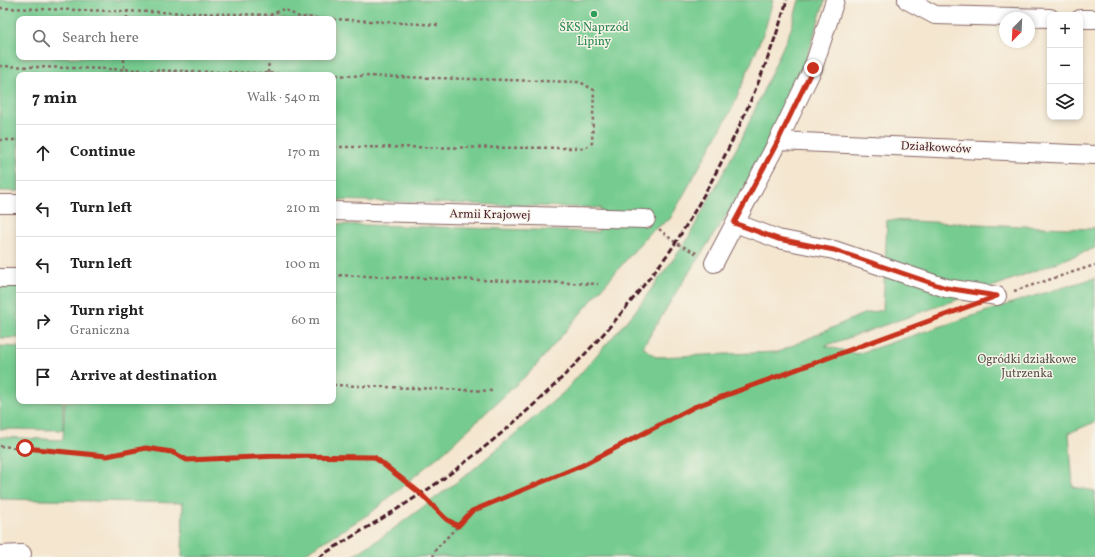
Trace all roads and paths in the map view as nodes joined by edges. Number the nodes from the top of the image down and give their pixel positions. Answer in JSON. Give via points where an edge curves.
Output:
{"nodes":[{"id":1,"x":835,"y":0,"type":"edge"},
{"id":2,"x":906,"y":0,"type":"edge"},
{"id":3,"x":0,"y":8,"type":"edge"},
{"id":4,"x":127,"y":11,"type":"junction"},
{"id":5,"x":270,"y":15,"type":"joint"},
{"id":6,"x":127,"y":16,"type":"edge"},
{"id":7,"x":296,"y":16,"type":"edge"},
{"id":8,"x":1047,"y":18,"type":"edge"},
{"id":9,"x":336,"y":19,"type":"edge"},
{"id":10,"x":1083,"y":19,"type":"edge"},
{"id":11,"x":1095,"y":19,"type":"edge"},
{"id":12,"x":439,"y":25,"type":"dead end"},
{"id":13,"x":124,"y":60,"type":"edge"},
{"id":14,"x":269,"y":60,"type":"edge"},
{"id":15,"x":0,"y":66,"type":"edge"},
{"id":16,"x":124,"y":68,"type":"junction"},
{"id":17,"x":198,"y":70,"type":"joint"},
{"id":18,"x":245,"y":72,"type":"edge"},
{"id":19,"x":268,"y":72,"type":"edge"},
{"id":20,"x":336,"y":75,"type":"edge"},
{"id":21,"x":0,"y":140,"type":"edge"},
{"id":22,"x":16,"y":140,"type":"edge"},
{"id":23,"x":778,"y":141,"type":"junction"},
{"id":24,"x":336,"y":147,"type":"edge"},
{"id":25,"x":1095,"y":155,"type":"edge"},
{"id":26,"x":0,"y":204,"type":"edge"},
{"id":27,"x":16,"y":204,"type":"edge"},
{"id":28,"x":336,"y":211,"type":"edge"},
{"id":29,"x":646,"y":218,"type":"joint"},
{"id":30,"x":734,"y":223,"type":"junction"},
{"id":31,"x":714,"y":262,"type":"joint"},
{"id":32,"x":1095,"y":265,"type":"edge"},
{"id":33,"x":336,"y":275,"type":"edge"},
{"id":34,"x":0,"y":278,"type":"edge"},
{"id":35,"x":16,"y":278,"type":"edge"},
{"id":36,"x":598,"y":284,"type":"dead end"},
{"id":37,"x":997,"y":296,"type":"joint"},
{"id":38,"x":960,"y":310,"type":"dead end"},
{"id":39,"x":336,"y":385,"type":"edge"},
{"id":40,"x":492,"y":391,"type":"dead end"},
{"id":41,"x":0,"y":446,"type":"edge"},
{"id":42,"x":458,"y":526,"type":"junction"},
{"id":43,"x":0,"y":554,"type":"edge"},
{"id":44,"x":22,"y":554,"type":"dead end"},
{"id":45,"x":433,"y":557,"type":"edge"}],
"edges":[{"from":1,"to":23,"type":"street","via":[[813,68]]},
{"from":2,"to":8,"type":"street","via":[[935,15]]},
{"from":3,"to":4,"type":"path"},
{"from":4,"to":5,"type":"path"},
{"from":4,"to":6,"type":"path"},
{"from":5,"to":7,"type":"path","via":[[284,9]]},
{"from":9,"to":12,"type":"path"},
{"from":10,"to":11,"type":"street"},
{"from":13,"to":16,"type":"path"},
{"from":14,"to":19,"type":"path"},
{"from":15,"to":16,"type":"path"},
{"from":16,"to":17,"type":"path"},
{"from":17,"to":18,"type":"path"},
{"from":20,"to":24,"type":"path","via":[[580,82],[594,90],[592,143],[585,148]]},
{"from":21,"to":22,"type":"path"},
{"from":23,"to":25,"type":"street","name":"Działkowców"},
{"from":23,"to":30,"type":"street"},
{"from":26,"to":27,"type":"street"},
{"from":28,"to":29,"type":"street","name":"Armii Krajowej"},
{"from":29,"to":31,"type":"path","via":[[676,243]]},
{"from":30,"to":31,"type":"street"},
{"from":30,"to":37,"type":"street","via":[[778,239],[834,250],[946,288]]},
{"from":32,"to":37,"type":"path"},
{"from":33,"to":36,"type":"path"},
{"from":34,"to":35,"type":"street"},
{"from":38,"to":42,"type":"path","via":[[694,407],[583,465],[472,511]]},
{"from":39,"to":40,"type":"path"},
{"from":41,"to":42,"type":"path","via":[[107,456],[146,448],[172,452],[187,460],[280,456],[374,457],[420,493],[446,519]]},
{"from":42,"to":45,"type":"path","via":[[436,549]]},
{"from":43,"to":44,"type":"street"}]}
